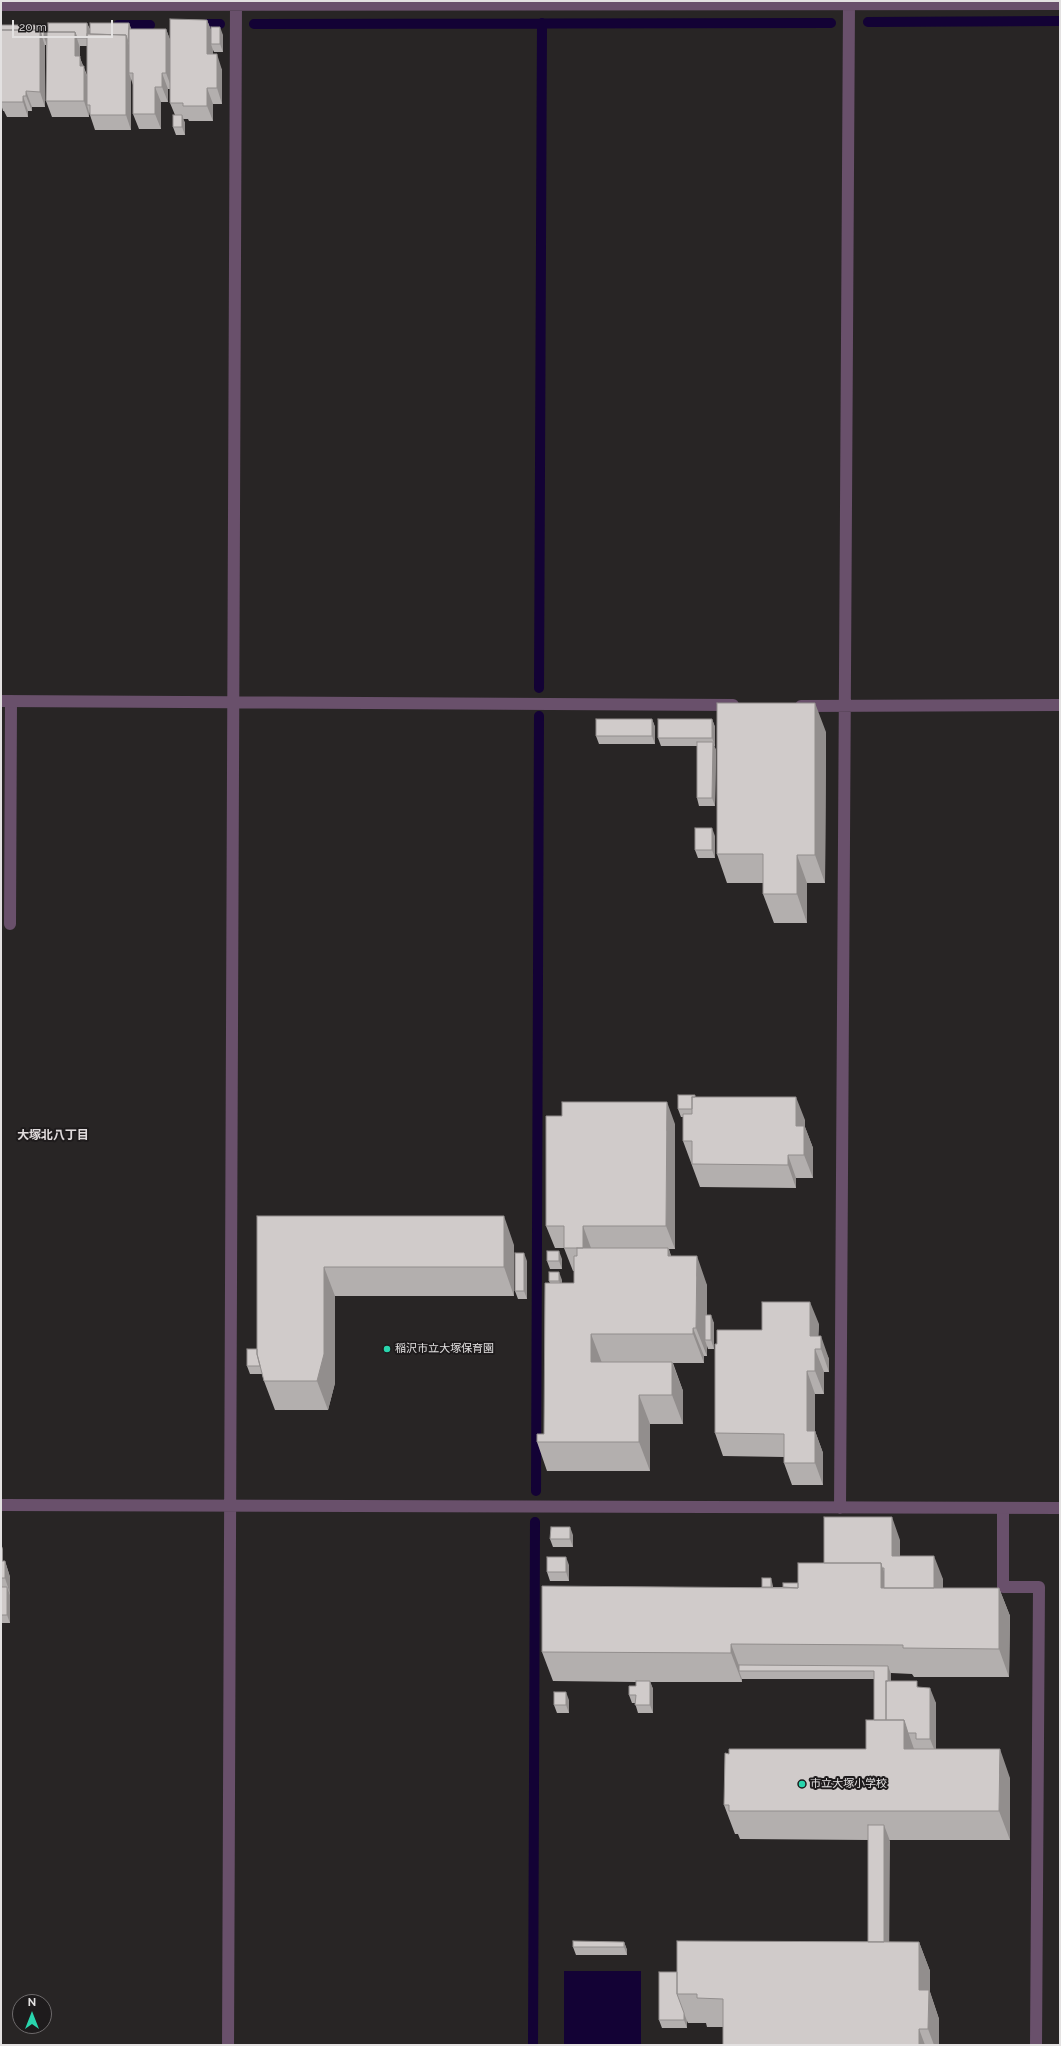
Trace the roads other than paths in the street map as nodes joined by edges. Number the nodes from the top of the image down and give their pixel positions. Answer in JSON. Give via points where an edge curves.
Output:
{"nodes":[{"id":1,"x":477,"y":2,"type":"edge"},
{"id":2,"x":864,"y":2,"type":"edge"},
{"id":3,"x":90,"y":3,"type":"edge"},
{"id":4,"x":236,"y":3,"type":"junction"},
{"id":5,"x":849,"y":4,"type":"junction"},
{"id":6,"x":1060,"y":4,"type":"edge"},
{"id":7,"x":1,"y":5,"type":"edge"},
{"id":8,"x":6,"y":701,"type":"edge"},
{"id":9,"x":233,"y":702,"type":"junction"},
{"id":10,"x":741,"y":705,"type":"edge"},
{"id":11,"x":1060,"y":705,"type":"edge"},
{"id":12,"x":789,"y":706,"type":"edge"},
{"id":13,"x":845,"y":706,"type":"junction"},
{"id":14,"x":10,"y":924,"type":"dead end"},
{"id":15,"x":1,"y":1505,"type":"edge"},
{"id":16,"x":230,"y":1506,"type":"junction"},
{"id":17,"x":840,"y":1508,"type":"junction"},
{"id":18,"x":1003,"y":1508,"type":"junction"},
{"id":19,"x":1060,"y":1508,"type":"edge"},
{"id":20,"x":228,"y":2045,"type":"edge"},
{"id":21,"x":1036,"y":2045,"type":"edge"}],
"edges":[{"from":1,"to":4,"type":"street"},
{"from":1,"to":5,"type":"street"},
{"from":2,"to":5,"type":"street"},
{"from":2,"to":6,"type":"street"},
{"from":3,"to":4,"type":"street"},
{"from":3,"to":7,"type":"street"},
{"from":4,"to":9,"type":"street"},
{"from":5,"to":13,"type":"street"},
{"from":8,"to":9,"type":"street"},
{"from":8,"to":14,"type":"street"},
{"from":9,"to":10,"type":"street"},
{"from":9,"to":16,"type":"street"},
{"from":11,"to":13,"type":"street"},
{"from":12,"to":13,"type":"street"},
{"from":13,"to":17,"type":"street"},
{"from":15,"to":16,"type":"street"},
{"from":16,"to":17,"type":"street"},
{"from":16,"to":20,"type":"street"},
{"from":17,"to":18,"type":"street"},
{"from":18,"to":19,"type":"street"},
{"from":18,"to":21,"type":"street","via":[[1003,1587],[1039,1587]]}]}
